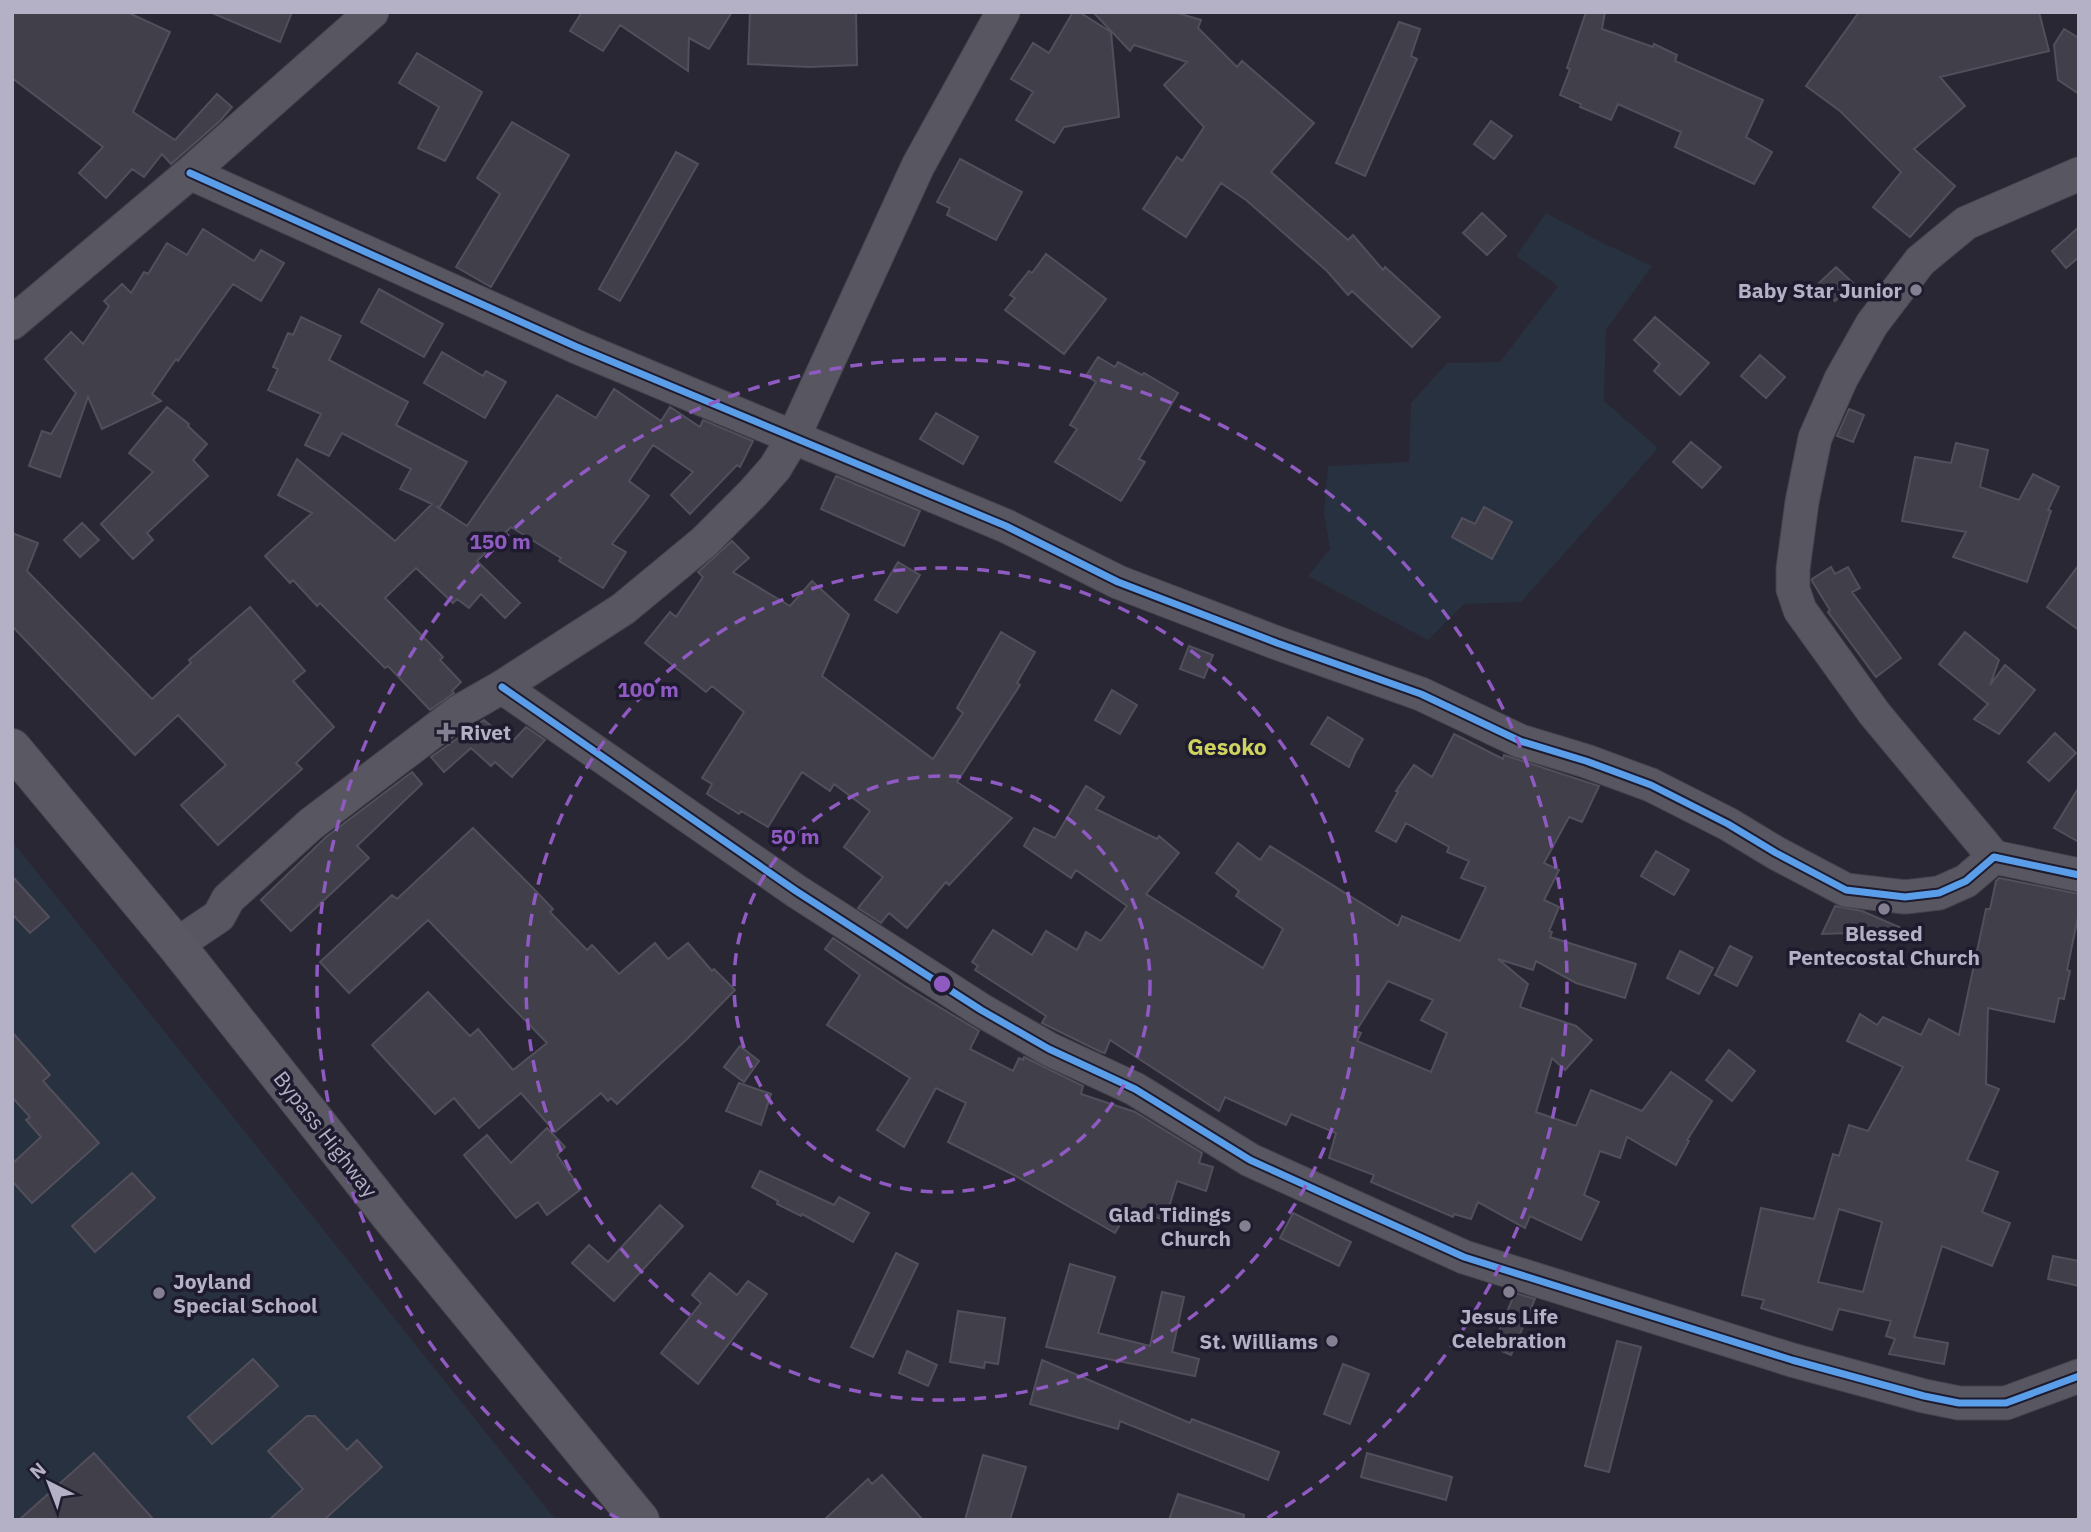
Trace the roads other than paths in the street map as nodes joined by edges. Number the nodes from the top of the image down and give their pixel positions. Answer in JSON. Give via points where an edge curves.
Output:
{"nodes":[{"id":1,"x":372,"y":12,"type":"edge"},
{"id":2,"x":1003,"y":12,"type":"edge"},
{"id":3,"x":190,"y":173,"type":"junction"},
{"id":4,"x":2079,"y":174,"type":"edge"},
{"id":5,"x":12,"y":323,"type":"edge"},
{"id":6,"x":793,"y":438,"type":"junction"},
{"id":7,"x":502,"y":687,"type":"junction"},
{"id":8,"x":12,"y":748,"type":"edge"},
{"id":9,"x":1994,"y":857,"type":"junction"},
{"id":10,"x":2079,"y":876,"type":"edge"},
{"id":11,"x":176,"y":945,"type":"junction"},
{"id":12,"x":2079,"y":1376,"type":"edge"},
{"id":13,"x":640,"y":1520,"type":"edge"}],
"edges":[{"from":1,"to":3,"type":"street"},
{"from":2,"to":6,"type":"street","via":[[918,166]]},
{"from":3,"to":5,"type":"street"},
{"from":3,"to":6,"type":"street","via":[[577,347]]},
{"from":4,"to":9,"type":"street","via":[[1966,223],[1920,261],[1871,324],[1815,438],[1793,569],[1800,610],[1874,713]]},
{"from":6,"to":7,"type":"street","via":[[775,468],[704,542],[623,610]]},
{"from":6,"to":9,"type":"street","via":[[1006,526],[1118,582],[1421,694],[1520,740],[1651,785],[1846,890],[1905,897],[1939,893],[1966,881]]},
{"from":7,"to":11,"type":"street","via":[[460,711],[311,824],[228,899],[219,916]]},
{"from":7,"to":12,"type":"street","via":[[796,891],[981,1010],[1049,1049],[1135,1089],[1250,1160],[1464,1257],[1792,1360],[1959,1403],[2006,1403]]},
{"from":8,"to":11,"type":"main road","name":"Bypass Highway"},
{"from":9,"to":10,"type":"street"},
{"from":11,"to":13,"type":"main road","name":"Bypass Highway"}]}
